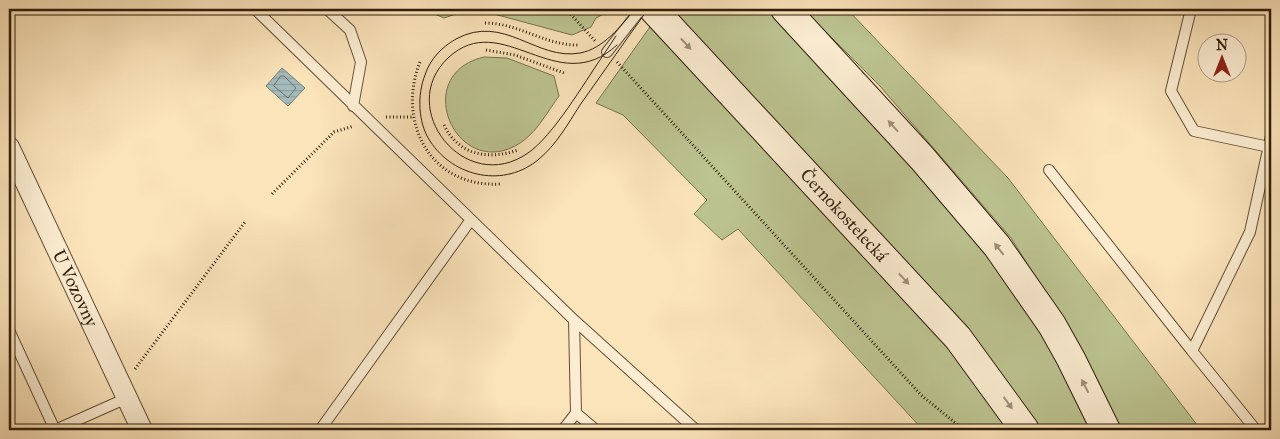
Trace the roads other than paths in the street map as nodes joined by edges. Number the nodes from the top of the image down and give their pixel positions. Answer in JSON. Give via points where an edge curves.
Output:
{"nodes":[{"id":1,"x":254,"y":9,"type":"edge"},
{"id":2,"x":327,"y":9,"type":"edge"},
{"id":3,"x":785,"y":9,"type":"edge"},
{"id":4,"x":1191,"y":9,"type":"edge"},
{"id":5,"x":644,"y":10,"type":"edge"},
{"id":6,"x":604,"y":48,"type":"road end"},
{"id":7,"x":353,"y":106,"type":"junction"},
{"id":8,"x":1271,"y":136,"type":"edge"},
{"id":9,"x":9,"y":147,"type":"edge"},
{"id":10,"x":1269,"y":148,"type":"junction"},
{"id":11,"x":1049,"y":170,"type":"dead end"},
{"id":12,"x":470,"y":221,"type":"junction"},
{"id":13,"x":574,"y":320,"type":"junction"},
{"id":14,"x":9,"y":330,"type":"edge"},
{"id":15,"x":1192,"y":351,"type":"junction"},
{"id":16,"x":127,"y":398,"type":"junction"},
{"id":17,"x":576,"y":413,"type":"junction"},
{"id":18,"x":55,"y":430,"type":"edge"},
{"id":19,"x":142,"y":430,"type":"edge"},
{"id":20,"x":320,"y":430,"type":"edge"},
{"id":21,"x":563,"y":430,"type":"edge"},
{"id":22,"x":596,"y":430,"type":"edge"},
{"id":23,"x":696,"y":430,"type":"edge"},
{"id":24,"x":1026,"y":430,"type":"edge"},
{"id":25,"x":1106,"y":430,"type":"edge"},
{"id":26,"x":1256,"y":430,"type":"edge"}],
"edges":[{"from":1,"to":7,"type":"lane"},
{"from":2,"to":7,"type":"lane","via":[[350,30],[361,62]]},
{"from":25,"to":3,"type":"main road","one_way":true,"via":[[1072,359],[997,246],[922,158]]},
{"from":4,"to":10,"type":"lane","via":[[1171,91],[1194,131]]},
{"from":5,"to":6,"type":"lane"},
{"from":5,"to":24,"type":"main road","name":"Černokostelecká","one_way":true,"via":[[958,338]]},
{"from":7,"to":12,"type":"lane"},
{"from":8,"to":10,"type":"lane"},
{"from":9,"to":16,"type":"street","name":"U Vozovny"},
{"from":10,"to":15,"type":"lane","via":[[1250,232]]},
{"from":11,"to":15,"type":"lane"},
{"from":12,"to":13,"type":"lane"},
{"from":12,"to":20,"type":"lane"},
{"from":13,"to":17,"type":"lane"},
{"from":13,"to":23,"type":"lane"},
{"from":14,"to":18,"type":"lane"},
{"from":15,"to":26,"type":"lane"},
{"from":16,"to":18,"type":"lane"},
{"from":16,"to":19,"type":"street","name":"U Vozovny"},
{"from":17,"to":21,"type":"lane"},
{"from":17,"to":22,"type":"lane"}]}
